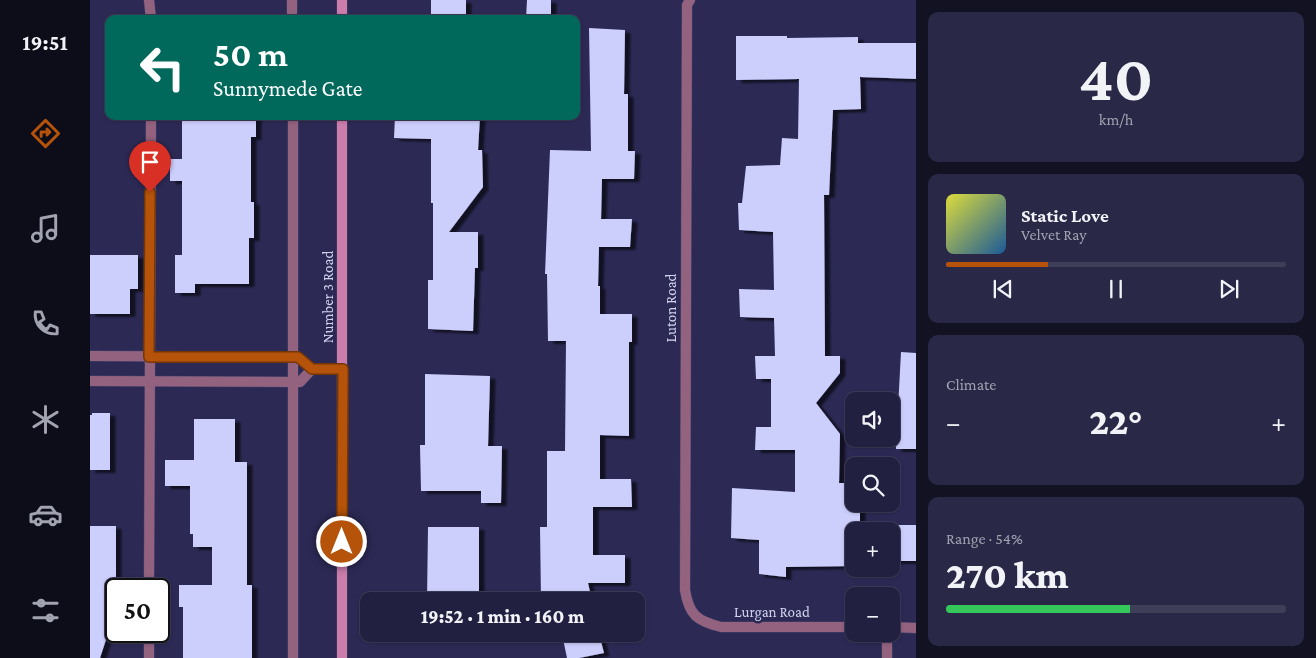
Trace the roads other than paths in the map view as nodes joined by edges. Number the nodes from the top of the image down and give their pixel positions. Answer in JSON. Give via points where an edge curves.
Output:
{"nodes":[{"id":1,"x":149,"y":0,"type":"edge"},
{"id":2,"x":292,"y":0,"type":"edge"},
{"id":3,"x":342,"y":0,"type":"edge"},
{"id":4,"x":690,"y":0,"type":"edge"},
{"id":5,"x":151,"y":15,"type":"edge"},
{"id":6,"x":292,"y":15,"type":"edge"},
{"id":7,"x":342,"y":15,"type":"edge"},
{"id":8,"x":151,"y":120,"type":"edge"},
{"id":9,"x":293,"y":120,"type":"edge"},
{"id":10,"x":342,"y":120,"type":"edge"},
{"id":11,"x":90,"y":356,"type":"edge"},
{"id":12,"x":149,"y":357,"type":"junction"},
{"id":13,"x":293,"y":357,"type":"junction"},
{"id":14,"x":312,"y":369,"type":"junction"},
{"id":15,"x":343,"y":369,"type":"junction"},
{"id":16,"x":90,"y":381,"type":"edge"},
{"id":17,"x":149,"y":381,"type":"junction"},
{"id":18,"x":293,"y":382,"type":"junction"},
{"id":19,"x":149,"y":578,"type":"edge"},
{"id":20,"x":694,"y":615,"type":"joint"},
{"id":21,"x":845,"y":627,"type":"edge"},
{"id":22,"x":900,"y":627,"type":"edge"},
{"id":23,"x":916,"y":628,"type":"edge"},
{"id":24,"x":887,"y":642,"type":"edge"},
{"id":25,"x":149,"y":643,"type":"edge"},
{"id":26,"x":149,"y":658,"type":"edge"},
{"id":27,"x":293,"y":658,"type":"edge"},
{"id":28,"x":342,"y":658,"type":"edge"},
{"id":29,"x":887,"y":658,"type":"edge"}],
"edges":[{"from":1,"to":5,"type":"street"},
{"from":2,"to":6,"type":"street"},
{"from":3,"to":7,"type":"main road"},
{"from":4,"to":20,"type":"street","name":"Luton Road","via":[[687,5],[685,590],[687,603]]},
{"from":8,"to":12,"type":"street"},
{"from":9,"to":13,"type":"street"},
{"from":10,"to":15,"type":"main road","name":"Number 3 Road"},
{"from":11,"to":12,"type":"street"},
{"from":12,"to":13,"type":"street"},
{"from":12,"to":17,"type":"street"},
{"from":13,"to":14,"type":"street","via":[[298,357]]},
{"from":13,"to":18,"type":"street"},
{"from":14,"to":15,"type":"street"},
{"from":14,"to":18,"type":"street","via":[[300,382]]},
{"from":15,"to":28,"type":"main road","name":"Number 3 Road"},
{"from":16,"to":17,"type":"street"},
{"from":17,"to":18,"type":"street"},
{"from":17,"to":19,"type":"street"},
{"from":18,"to":27,"type":"street"},
{"from":20,"to":21,"type":"street","name":"Lurgan Road","via":[[704,623],[721,627]]},
{"from":22,"to":23,"type":"street"},
{"from":24,"to":29,"type":"street"},
{"from":25,"to":26,"type":"street"}]}
